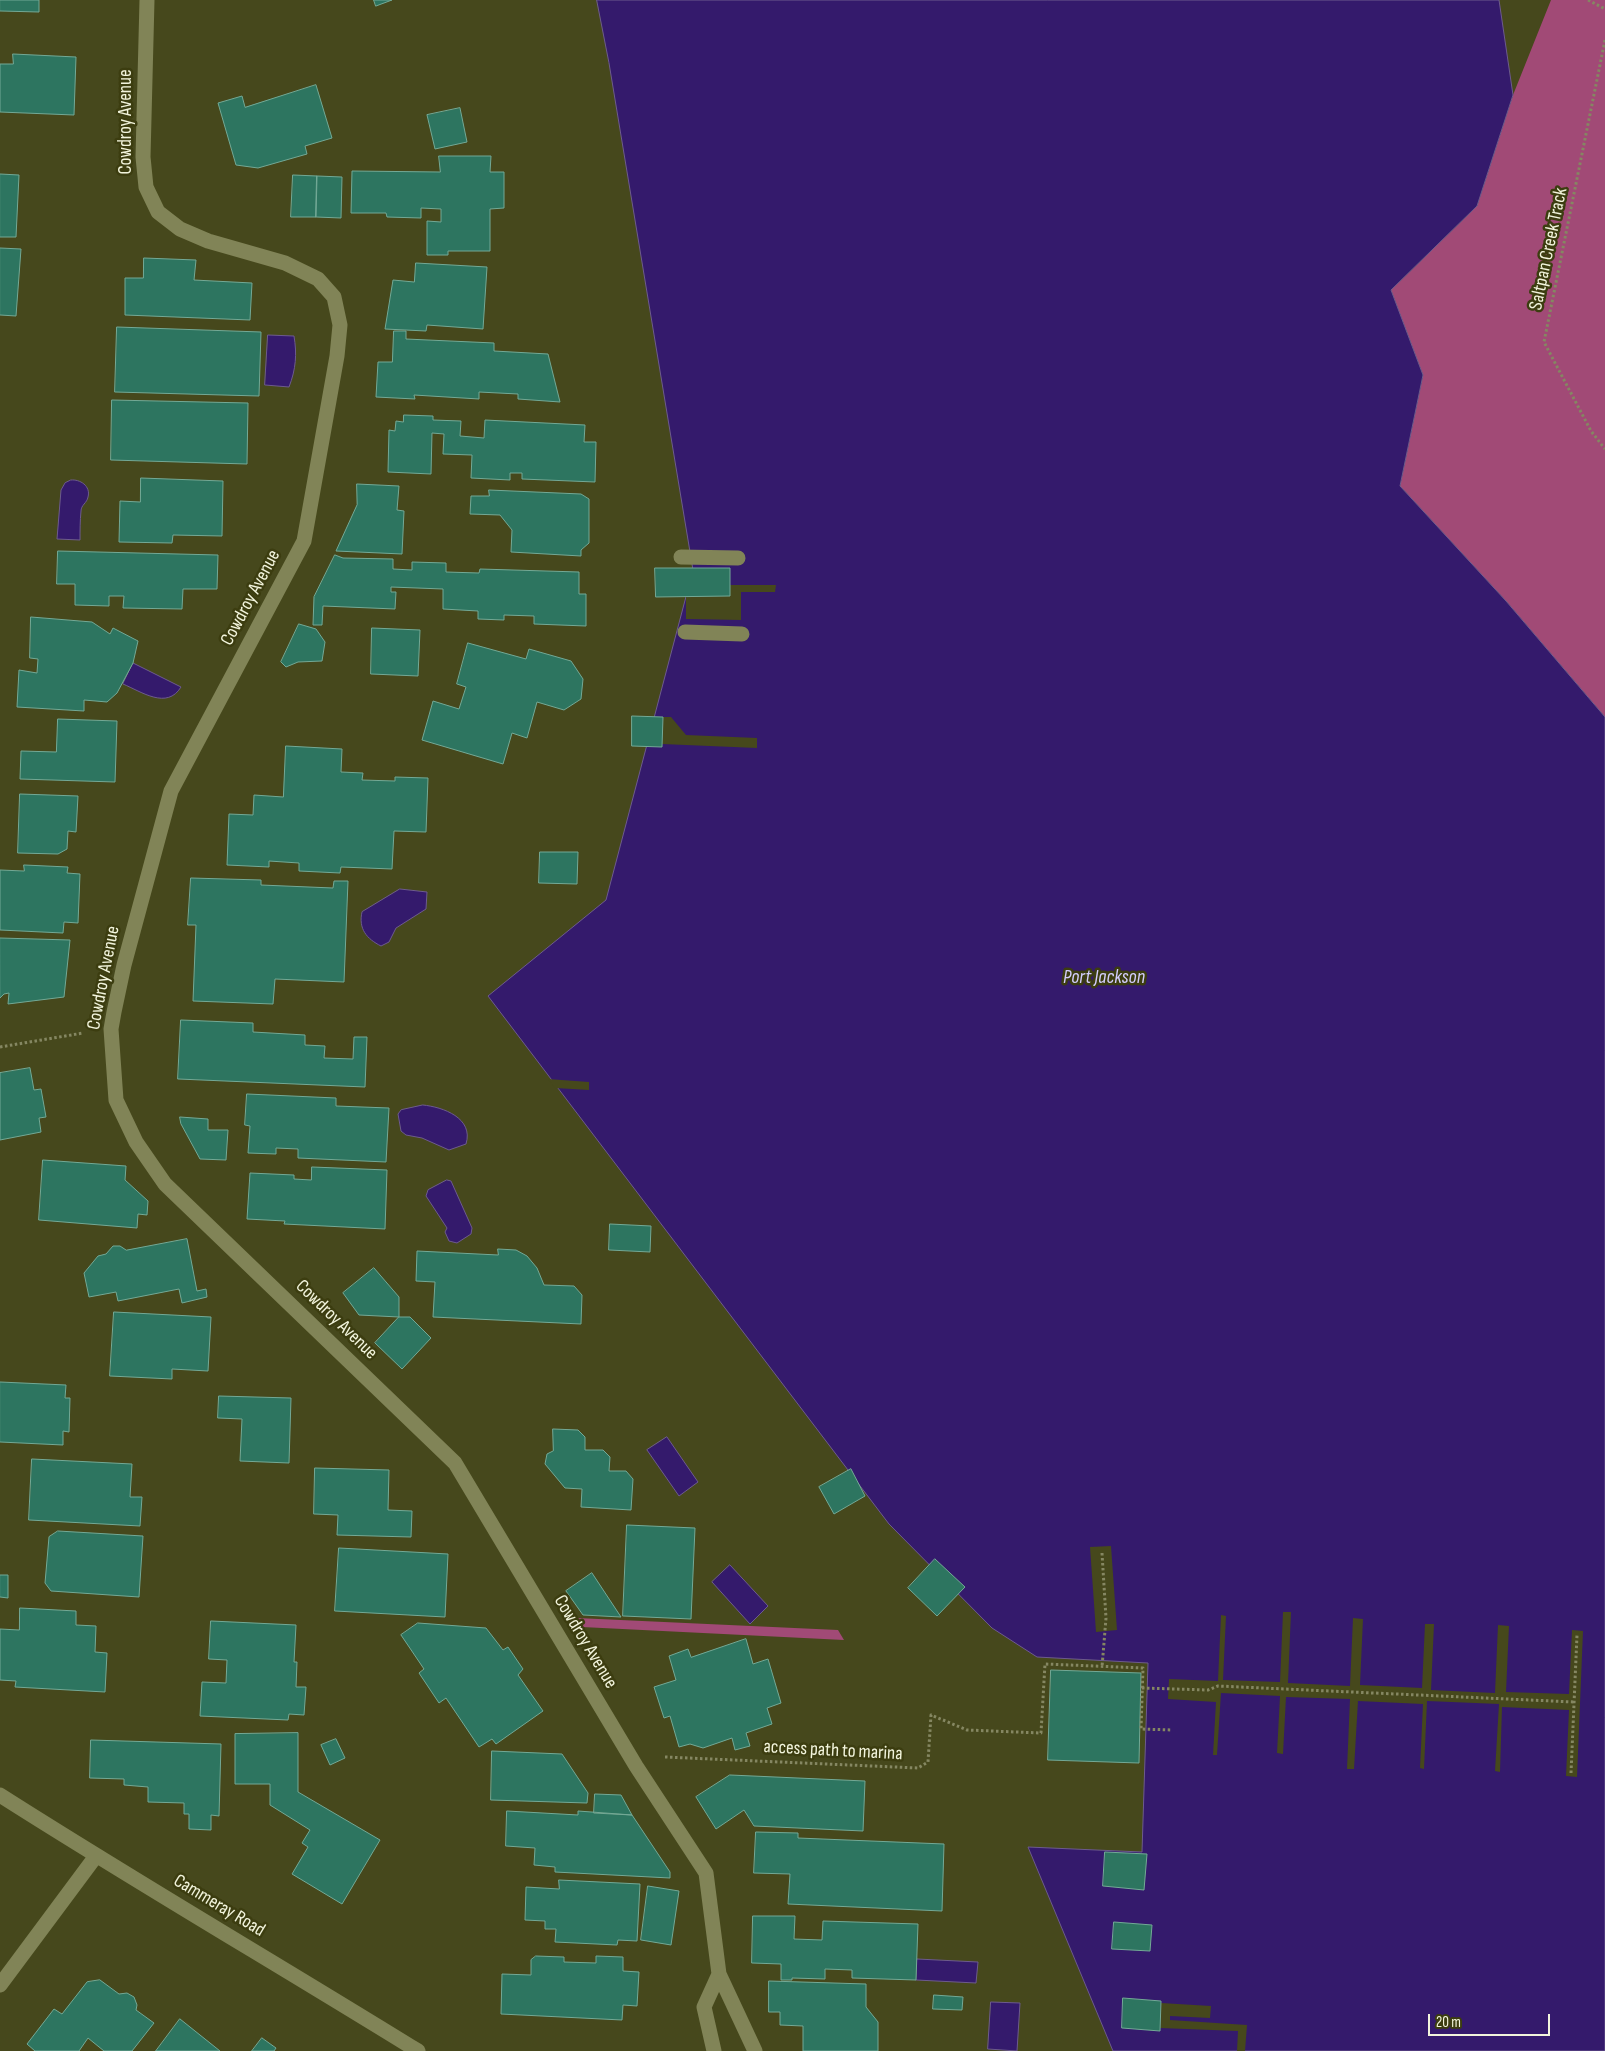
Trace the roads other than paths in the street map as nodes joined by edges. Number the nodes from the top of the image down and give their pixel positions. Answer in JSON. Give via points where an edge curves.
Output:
{"nodes":[{"id":1,"x":147,"y":0,"type":"edge"},
{"id":2,"x":681,"y":557,"type":"dead end"},
{"id":3,"x":738,"y":558,"type":"dead end"},
{"id":4,"x":685,"y":632,"type":"dead end"},
{"id":5,"x":742,"y":634,"type":"dead end"},
{"id":6,"x":0,"y":1794,"type":"edge"},
{"id":7,"x":96,"y":1856,"type":"junction"},
{"id":8,"x":719,"y":1974,"type":"junction"},
{"id":9,"x":0,"y":1985,"type":"edge"},
{"id":10,"x":418,"y":2051,"type":"edge"},
{"id":11,"x":714,"y":2051,"type":"edge"},
{"id":12,"x":755,"y":2051,"type":"edge"}],
"edges":[{"from":1,"to":8,"type":"street","name":"Cowdroy Avenue","via":[[143,157],[146,187],[158,212],[180,229],[208,241],[285,263],[318,279],[334,297],[340,325],[304,541],[172,791],[124,965],[111,1029],[116,1100],[136,1142],[165,1184],[455,1463],[636,1766],[706,1874]]},
{"from":2,"to":3,"type":"street"},
{"from":4,"to":5,"type":"street"},
{"from":6,"to":7,"type":"street","name":"Cammeray Road"},
{"from":7,"to":9,"type":"street"},
{"from":7,"to":10,"type":"street","name":"Cammeray Road"},
{"from":8,"to":11,"type":"street","via":[[704,2007]]},
{"from":8,"to":12,"type":"street","name":"Cowdroy Avenue"}]}
